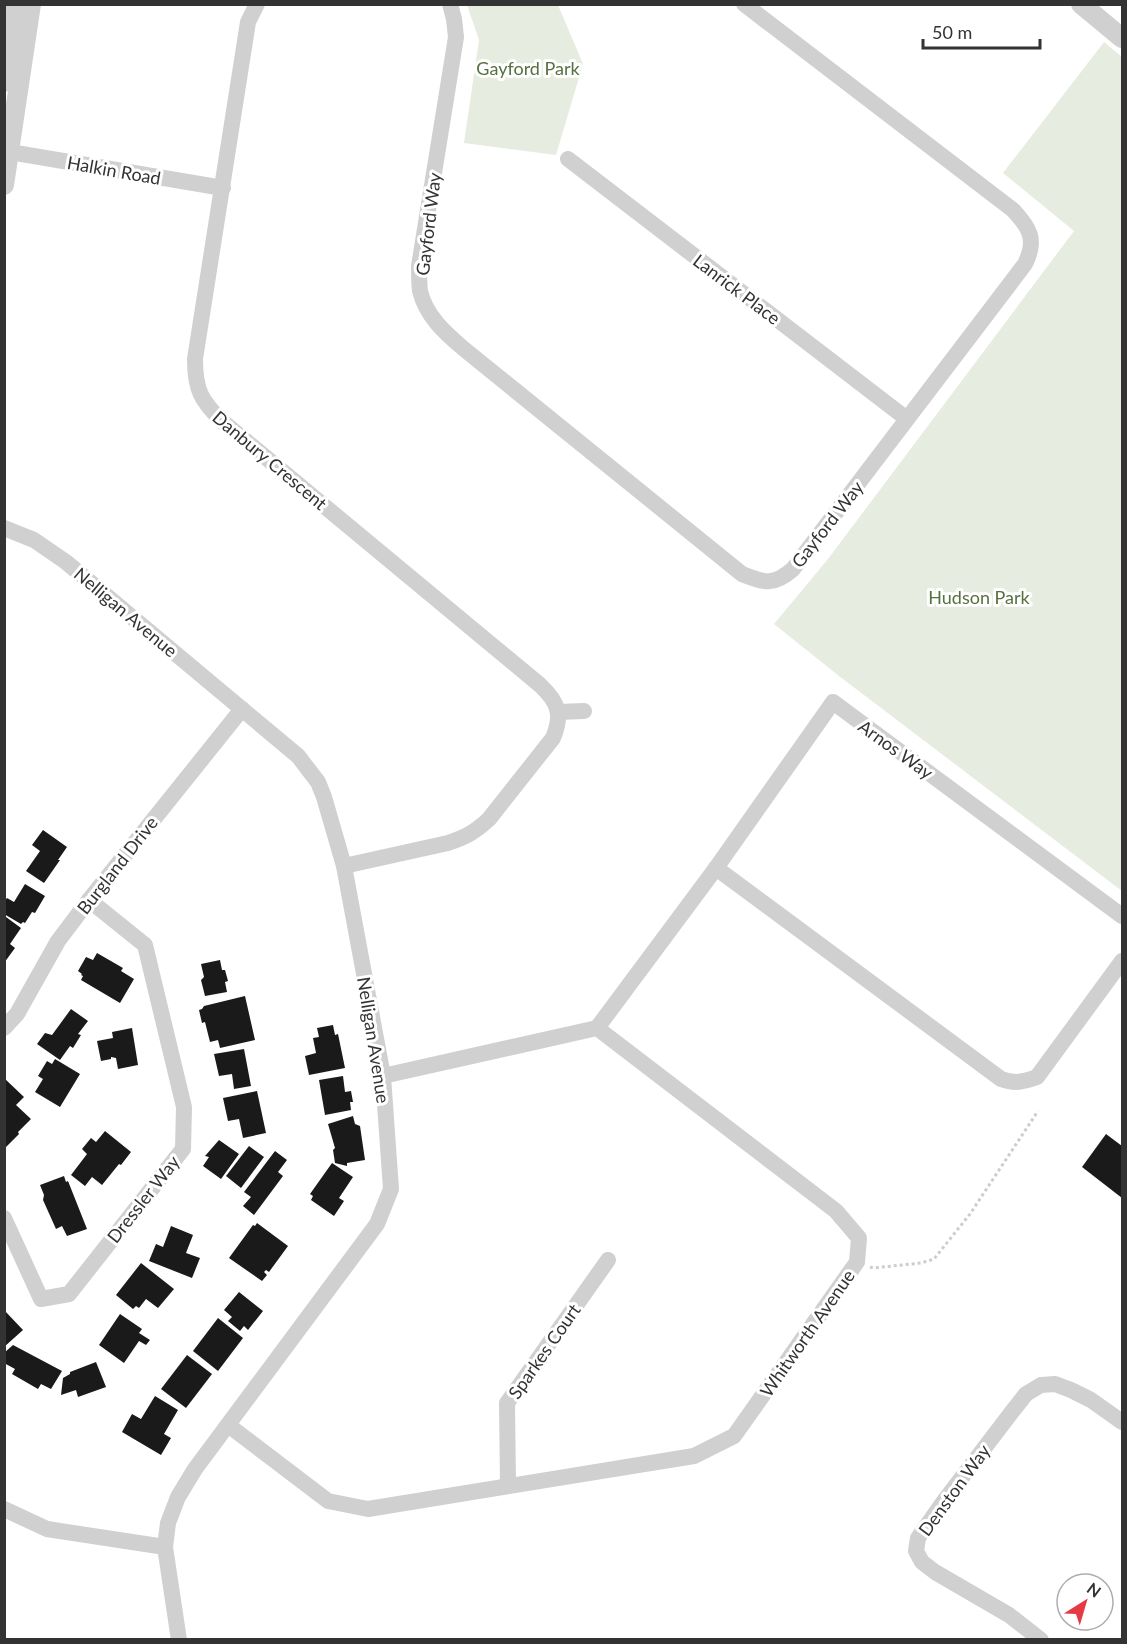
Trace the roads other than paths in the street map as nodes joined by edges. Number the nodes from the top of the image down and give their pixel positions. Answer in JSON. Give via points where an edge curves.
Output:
{"nodes":[{"id":1,"x":16,"y":4,"type":"edge"},
{"id":2,"x":30,"y":4,"type":"edge"},
{"id":3,"x":257,"y":4,"type":"edge"},
{"id":4,"x":450,"y":4,"type":"edge"},
{"id":5,"x":744,"y":4,"type":"edge"},
{"id":6,"x":1081,"y":4,"type":"edge"},
{"id":7,"x":1097,"y":4,"type":"edge"},
{"id":8,"x":1122,"y":24,"type":"edge"},
{"id":9,"x":1122,"y":38,"type":"edge"},
{"id":10,"x":4,"y":82,"type":"edge"},
{"id":11,"x":7,"y":152,"type":"edge"},
{"id":12,"x":568,"y":159,"type":"dead end"},
{"id":13,"x":4,"y":185,"type":"edge"},
{"id":14,"x":223,"y":188,"type":"junction"},
{"id":15,"x":907,"y":419,"type":"junction"},
{"id":16,"x":4,"y":528,"type":"edge"},
{"id":17,"x":242,"y":709,"type":"junction"},
{"id":18,"x":584,"y":711,"type":"dead end"},
{"id":19,"x":558,"y":712,"type":"junction"},
{"id":20,"x":344,"y":866,"type":"junction"},
{"id":21,"x":716,"y":868,"type":"junction"},
{"id":22,"x":89,"y":900,"type":"junction"},
{"id":23,"x":1122,"y":916,"type":"edge"},
{"id":24,"x":1122,"y":962,"type":"edge"},
{"id":25,"x":4,"y":1028,"type":"edge"},
{"id":26,"x":597,"y":1028,"type":"junction"},
{"id":27,"x":383,"y":1076,"type":"junction"},
{"id":28,"x":4,"y":1218,"type":"edge"},
{"id":29,"x":608,"y":1260,"type":"dead end"},
{"id":30,"x":1122,"y":1422,"type":"edge"},
{"id":31,"x":228,"y":1425,"type":"junction"},
{"id":32,"x":508,"y":1486,"type":"junction"},
{"id":33,"x":4,"y":1509,"type":"edge"},
{"id":34,"x":165,"y":1547,"type":"junction"},
{"id":35,"x":1035,"y":1638,"type":"edge"},
{"id":36,"x":179,"y":1640,"type":"edge"}],
"edges":[{"from":1,"to":10,"type":"street"},
{"from":2,"to":11,"type":"street"},
{"from":3,"to":14,"type":"street","name":"Danbury Crescent","via":[[248,22]]},
{"from":4,"to":15,"type":"street","name":"Gayford Way","via":[[456,38],[419,266],[420,290],[429,312],[444,332],[742,574],[757,580],[772,582],[793,569]]},
{"from":5,"to":15,"type":"street","name":"Gayford Way","via":[[1012,210],[1025,223],[1032,240],[1025,264]]},
{"from":6,"to":9,"type":"street"},
{"from":7,"to":8,"type":"street"},
{"from":11,"to":13,"type":"street"},
{"from":11,"to":14,"type":"street","name":"Halkin Road"},
{"from":12,"to":15,"type":"street","name":"Lanrick Place"},
{"from":14,"to":19,"type":"street","name":"Danbury Crescent","via":[[195,359],[198,390],[206,406],[540,686],[556,703]]},
{"from":16,"to":17,"type":"street","name":"Nelligan Avenue","via":[[34,540],[58,556]]},
{"from":17,"to":20,"type":"street","name":"Nelligan Avenue","via":[[298,756],[318,782]]},
{"from":17,"to":22,"type":"street","name":"Burgland Drive"},
{"from":18,"to":19,"type":"street"},
{"from":19,"to":20,"type":"street","via":[[553,738],[476,831],[448,843]]},
{"from":20,"to":27,"type":"street","name":"Nelligan Avenue"},
{"from":21,"to":23,"type":"street","name":"Arnos Way","via":[[833,702]]},
{"from":21,"to":24,"type":"street","via":[[1010,1082],[1037,1077]]},
{"from":21,"to":26,"type":"street","name":"Arnos Way"},
{"from":22,"to":25,"type":"street","name":"Burgland Drive","via":[[58,940],[17,1014]]},
{"from":22,"to":28,"type":"street","name":"Dressler Way","via":[[145,945],[184,1107],[183,1149],[69,1294],[41,1299]]},
{"from":26,"to":27,"type":"street"},
{"from":26,"to":32,"type":"street","name":"Whitworth Avenue","via":[[836,1211],[859,1238],[857,1262],[734,1436],[694,1456]]},
{"from":27,"to":31,"type":"street","name":"Nelligan Avenue","via":[[391,1189],[377,1224]]},
{"from":29,"to":32,"type":"street","name":"Sparkes Court","via":[[507,1403]]},
{"from":30,"to":35,"type":"street","name":"Denston Way","via":[[1055,1384],[1033,1390],[1011,1413],[918,1538],[916,1551],[922,1562],[1009,1615]]},
{"from":31,"to":32,"type":"street","name":"Whitworth Avenue","via":[[328,1501],[368,1509]]},
{"from":31,"to":34,"type":"street","name":"Nelligan Avenue","via":[[178,1497],[168,1523]]},
{"from":33,"to":34,"type":"street","via":[[47,1529]]},
{"from":34,"to":36,"type":"street","name":"Nelligan Avenue"}]}
